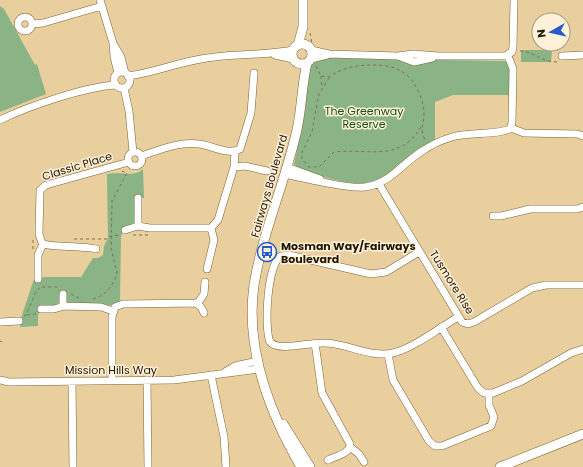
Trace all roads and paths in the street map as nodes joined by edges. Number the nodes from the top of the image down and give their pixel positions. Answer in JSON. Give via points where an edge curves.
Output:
{"nodes":[{"id":1,"x":303,"y":0,"type":"edge"},
{"id":2,"x":514,"y":0,"type":"edge"},
{"id":3,"x":101,"y":3,"type":"edge"},
{"id":4,"x":32,"y":24,"type":"dead end"},
{"id":5,"x":306,"y":30,"type":"junction"},
{"id":6,"x":520,"y":51,"type":"dead end"},
{"id":7,"x":305,"y":54,"type":"junction"},
{"id":8,"x":583,"y":55,"type":"edge"},
{"id":9,"x":508,"y":56,"type":"junction"},
{"id":10,"x":562,"y":56,"type":"dead end"},
{"id":11,"x":549,"y":62,"type":"dead end"},
{"id":12,"x":254,"y":73,"type":"dead end"},
{"id":13,"x":321,"y":76,"type":"junction"},
{"id":14,"x":330,"y":77,"type":"junction"},
{"id":15,"x":122,"y":78,"type":"junction"},
{"id":16,"x":322,"y":89,"type":"junction"},
{"id":17,"x":0,"y":120,"type":"edge"},
{"id":18,"x":421,"y":126,"type":"junction"},
{"id":19,"x":511,"y":128,"type":"junction"},
{"id":20,"x":583,"y":135,"type":"edge"},
{"id":21,"x":427,"y":147,"type":"junction"},
{"id":22,"x":133,"y":152,"type":"junction"},
{"id":23,"x":235,"y":152,"type":"junction"},
{"id":24,"x":141,"y":156,"type":"junction"},
{"id":25,"x":129,"y":162,"type":"junction"},
{"id":26,"x":120,"y":165,"type":"junction"},
{"id":27,"x":234,"y":167,"type":"junction"},
{"id":28,"x":286,"y":170,"type":"junction"},
{"id":29,"x":267,"y":172,"type":"dead end"},
{"id":30,"x":379,"y":184,"type":"junction"},
{"id":31,"x":138,"y":198,"type":"dead end"},
{"id":32,"x":583,"y":207,"type":"edge"},
{"id":33,"x":493,"y":216,"type":"dead end"},
{"id":34,"x":138,"y":226,"type":"junction"},
{"id":35,"x":211,"y":228,"type":"junction"},
{"id":36,"x":125,"y":230,"type":"dead end"},
{"id":37,"x":43,"y":244,"type":"junction"},
{"id":38,"x":96,"y":249,"type":"dead end"},
{"id":39,"x":420,"y":252,"type":"junction"},
{"id":40,"x":207,"y":270,"type":"dead end"},
{"id":41,"x":38,"y":280,"type":"dead end"},
{"id":42,"x":205,"y":282,"type":"dead end"},
{"id":43,"x":583,"y":285,"type":"edge"},
{"id":44,"x":64,"y":292,"type":"junction"},
{"id":45,"x":84,"y":300,"type":"dead end"},
{"id":46,"x":91,"y":300,"type":"dead end"},
{"id":47,"x":196,"y":303,"type":"junction"},
{"id":48,"x":63,"y":306,"type":"junction"},
{"id":49,"x":113,"y":311,"type":"junction"},
{"id":50,"x":40,"y":312,"type":"joint"},
{"id":51,"x":204,"y":313,"type":"dead end"},
{"id":52,"x":26,"y":315,"type":"junction"},
{"id":53,"x":458,"y":317,"type":"junction"},
{"id":54,"x":22,"y":318,"type":"joint"},
{"id":55,"x":0,"y":322,"type":"edge"},
{"id":56,"x":441,"y":327,"type":"junction"},
{"id":57,"x":315,"y":343,"type":"junction"},
{"id":58,"x":583,"y":349,"type":"edge"},
{"id":59,"x":388,"y":354,"type":"junction"},
{"id":60,"x":258,"y":365,"type":"junction"},
{"id":61,"x":211,"y":375,"type":"junction"},
{"id":62,"x":112,"y":380,"type":"junction"},
{"id":63,"x":147,"y":380,"type":"junction"},
{"id":64,"x":1,"y":381,"type":"edge"},
{"id":65,"x":72,"y":381,"type":"junction"},
{"id":66,"x":489,"y":394,"type":"junction"},
{"id":67,"x":583,"y":434,"type":"edge"},
{"id":68,"x":350,"y":447,"type":"junction"},
{"id":69,"x":299,"y":456,"type":"junction"},
{"id":70,"x":328,"y":460,"type":"dead end"},
{"id":71,"x":364,"y":462,"type":"dead end"},
{"id":72,"x":73,"y":467,"type":"edge"},
{"id":73,"x":148,"y":467,"type":"edge"},
{"id":74,"x":226,"y":467,"type":"edge"},
{"id":75,"x":301,"y":467,"type":"edge"},
{"id":76,"x":310,"y":467,"type":"edge"},
{"id":77,"x":500,"y":467,"type":"edge"}],
"edges":[{"from":1,"to":5,"type":"street","name":"Fairways Boulevard"},
{"from":2,"to":9,"type":"street","via":[[513,47]]},
{"from":3,"to":4,"type":"street","via":[[43,23]]},
{"from":3,"to":15,"type":"street","via":[[113,43],[114,57]]},
{"from":5,"to":7,"type":"street","name":"Fairways Boulevard"},
{"from":5,"to":7,"type":"path","via":[[316,47]]},
{"from":6,"to":11,"type":"path","via":[[531,52]]},
{"from":7,"to":9,"type":"street","via":[[398,56],[414,62],[438,56]]},
{"from":7,"to":13,"type":"path","via":[[317,67]]},
{"from":7,"to":15,"type":"street","via":[[208,58]]},
{"from":7,"to":28,"type":"street","name":"Fairways Boulevard","via":[[299,121]]},
{"from":8,"to":10,"type":"street"},
{"from":9,"to":19,"type":"street","via":[[513,69]]},
{"from":12,"to":23,"type":"street","via":[[250,122],[243,146]]},
{"from":13,"to":14,"type":"path"},
{"from":13,"to":16,"type":"path"},
{"from":14,"to":16,"type":"path"},
{"from":14,"to":18,"type":"path","via":[[339,71],[360,65],[388,66],[402,70],[414,81],[422,99],[424,113]]},
{"from":15,"to":17,"type":"street","via":[[25,109]]},
{"from":15,"to":22,"type":"street","via":[[128,86],[124,88]]},
{"from":16,"to":18,"type":"path","via":[[317,100],[312,132],[302,152],[304,162],[312,168],[319,167],[334,152],[395,150],[410,141]]},
{"from":18,"to":21,"type":"path"},
{"from":19,"to":20,"type":"street","via":[[521,133]]},
{"from":19,"to":21,"type":"street","via":[[503,133],[454,136]]},
{"from":21,"to":30,"type":"street"},
{"from":22,"to":24,"type":"street"},
{"from":22,"to":25,"type":"street","via":[[129,155]]},
{"from":23,"to":24,"type":"street","via":[[192,143]]},
{"from":23,"to":27,"type":"street"},
{"from":24,"to":25,"type":"street","via":[[141,163],[137,166]]},
{"from":25,"to":26,"type":"street","name":"Classic Place"},
{"from":26,"to":37,"type":"street","name":"Classic Place","via":[[46,184],[41,188],[38,195],[39,234]]},
{"from":26,"to":46,"type":"path","via":[[120,171],[127,173],[112,201],[111,248],[117,273],[105,293]]},
{"from":27,"to":29,"type":"street","via":[[245,166]]},
{"from":27,"to":35,"type":"street","via":[[218,220]]},
{"from":28,"to":30,"type":"street","via":[[307,173],[334,184],[358,188]]},
{"from":28,"to":60,"type":"street","name":"Fairways Boulevard","via":[[254,286],[254,334]]},
{"from":30,"to":39,"type":"street","name":"Tusmore Rise"},
{"from":31,"to":34,"type":"street"},
{"from":32,"to":33,"type":"street","via":[[523,209]]},
{"from":34,"to":35,"type":"street"},
{"from":34,"to":36,"type":"street"},
{"from":35,"to":40,"type":"street","via":[[214,240]]},
{"from":37,"to":38,"type":"street"},
{"from":37,"to":41,"type":"street","name":"Classic Place","via":[[38,255]]},
{"from":39,"to":53,"type":"street","name":"Tusmore Rise"},
{"from":39,"to":57,"type":"street","via":[[386,272],[371,274],[289,255],[278,258],[274,265],[269,293],[269,339],[272,345],[278,347]]},
{"from":42,"to":47,"type":"street","via":[[203,297]]},
{"from":43,"to":53,"type":"street","name":"Tusmore Rise","via":[[546,285],[532,288],[471,323],[462,322]]},
{"from":44,"to":45,"type":"path"},
{"from":44,"to":48,"type":"street"},
{"from":44,"to":52,"type":"path","via":[[46,286],[40,287]]},
{"from":47,"to":49,"type":"street","via":[[123,304]]},
{"from":47,"to":51,"type":"street"},
{"from":48,"to":49,"type":"street","via":[[101,307]]},
{"from":48,"to":50,"type":"street"},
{"from":49,"to":62,"type":"street"},
{"from":50,"to":52,"type":"path"},
{"from":52,"to":54,"type":"path"},
{"from":53,"to":56,"type":"street"},
{"from":54,"to":55,"type":"street"},
{"from":56,"to":59,"type":"street","via":[[404,349]]},
{"from":56,"to":66,"type":"street","via":[[478,388]]},
{"from":57,"to":59,"type":"street"},
{"from":57,"to":68,"type":"street","via":[[322,393]]},
{"from":58,"to":66,"type":"street","via":[[570,353],[522,381]]},
{"from":59,"to":66,"type":"street","via":[[393,380],[429,441],[435,446],[442,446],[491,426],[494,419],[489,405]]},
{"from":60,"to":61,"type":"street","name":"Mission Hills Way","via":[[236,366],[223,373]]},
{"from":60,"to":69,"type":"street","name":"Fairways Boulevard","via":[[278,426]]},
{"from":61,"to":63,"type":"street","name":"Mission Hills Way","via":[[174,380]]},
{"from":61,"to":74,"type":"street","via":[[224,437]]},
{"from":62,"to":63,"type":"street","name":"Mission Hills Way"},
{"from":62,"to":65,"type":"street","name":"Mission Hills Way"},
{"from":63,"to":73,"type":"street"},
{"from":64,"to":65,"type":"street","name":"Mission Hills Way"},
{"from":65,"to":72,"type":"street"},
{"from":67,"to":77,"type":"street"},
{"from":68,"to":70,"type":"street","via":[[346,452]]},
{"from":68,"to":71,"type":"street"},
{"from":69,"to":75,"type":"street","name":"Fairways Boulevard"},
{"from":69,"to":76,"type":"street","name":"Fairways Boulevard"}]}
